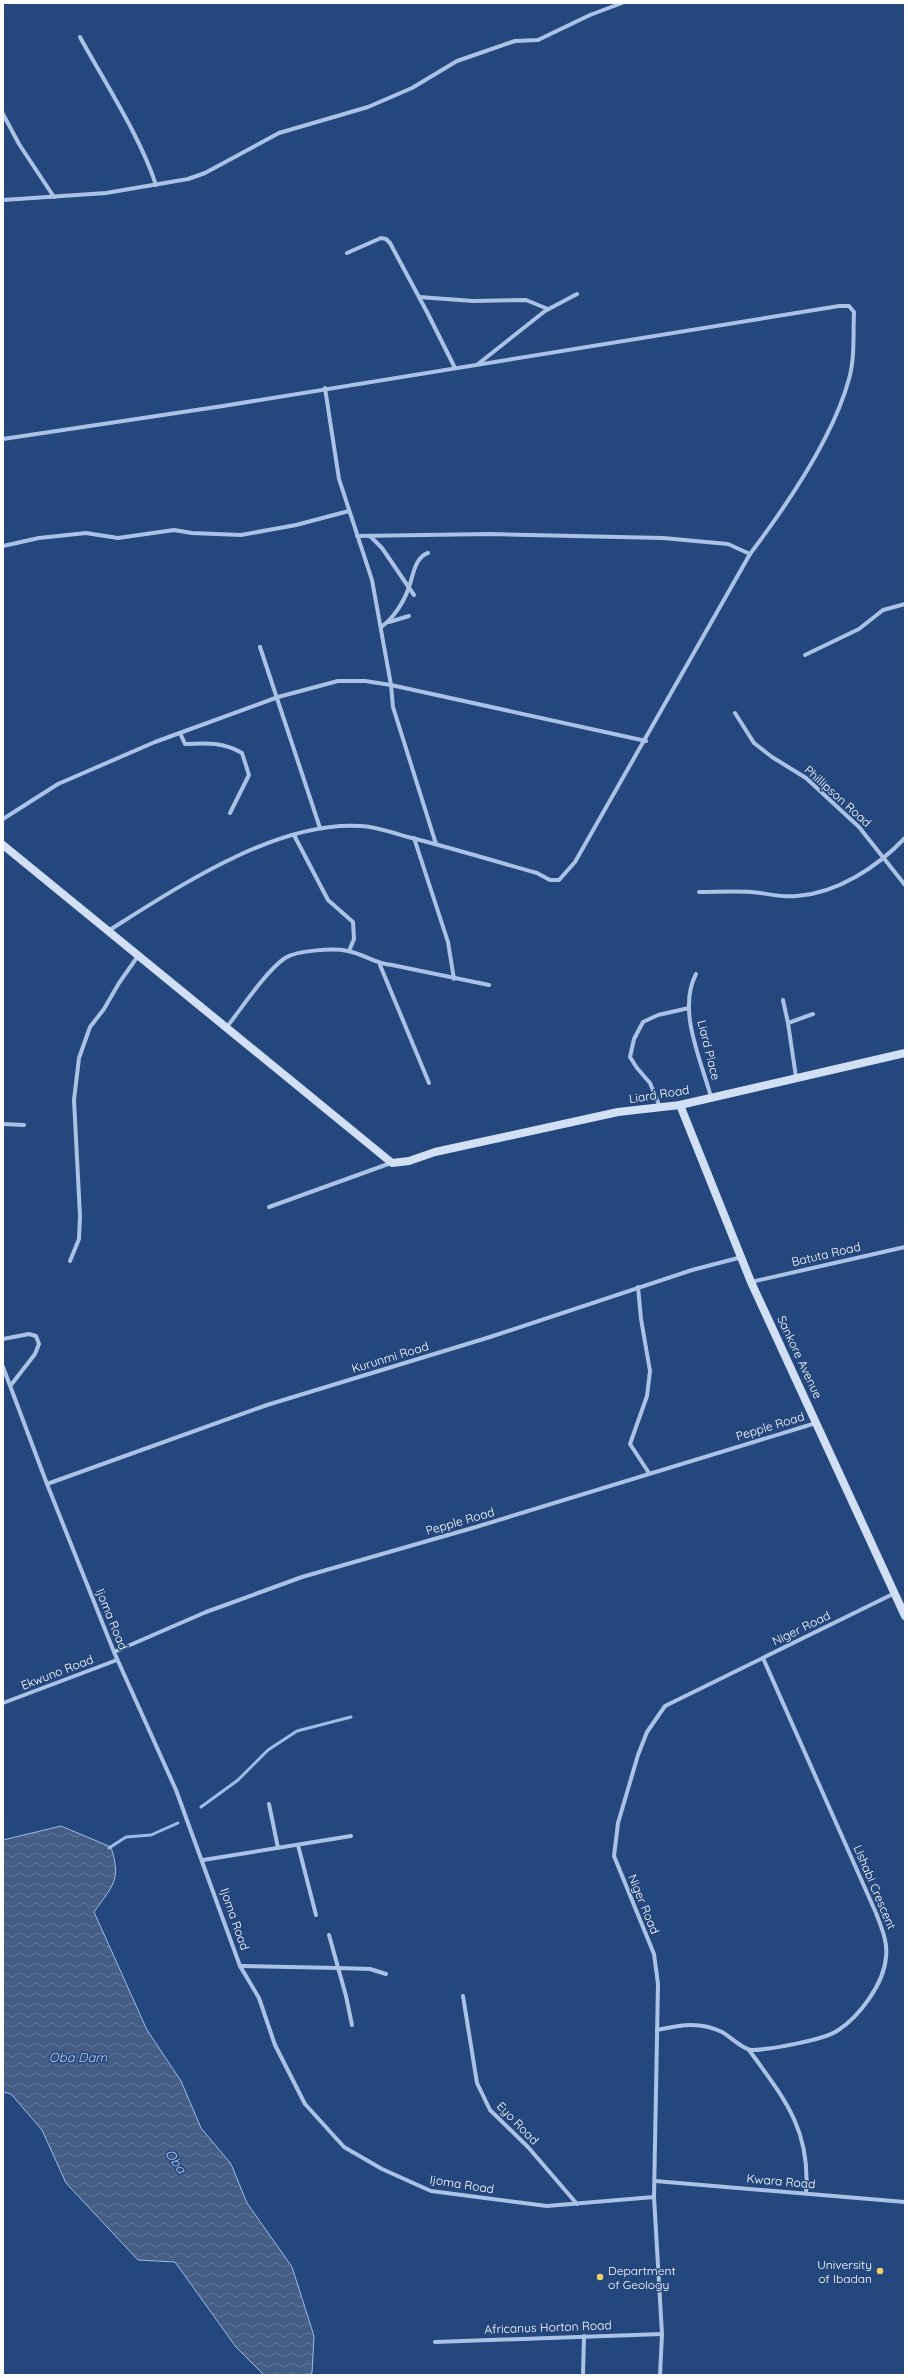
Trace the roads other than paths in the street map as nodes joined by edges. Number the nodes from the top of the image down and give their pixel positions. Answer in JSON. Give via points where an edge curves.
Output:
{"nodes":[{"id":1,"x":622,"y":3,"type":"edge"},
{"id":2,"x":80,"y":37,"type":"dead end"},
{"id":3,"x":3,"y":114,"type":"edge"},
{"id":4,"x":156,"y":185,"type":"junction"},
{"id":5,"x":54,"y":197,"type":"junction"},
{"id":6,"x":3,"y":200,"type":"edge"},
{"id":7,"x":347,"y":253,"type":"dead end"},
{"id":8,"x":577,"y":294,"type":"dead end"},
{"id":9,"x":419,"y":297,"type":"junction"},
{"id":10,"x":548,"y":309,"type":"junction"},
{"id":11,"x":478,"y":364,"type":"junction"},
{"id":12,"x":455,"y":368,"type":"junction"},
{"id":13,"x":325,"y":388,"type":"junction"},
{"id":14,"x":3,"y":439,"type":"edge"},
{"id":15,"x":349,"y":511,"type":"junction"},
{"id":16,"x":357,"y":536,"type":"junction"},
{"id":17,"x":369,"y":536,"type":"junction"},
{"id":18,"x":3,"y":546,"type":"edge"},
{"id":19,"x":428,"y":553,"type":"dead end"},
{"id":20,"x":750,"y":554,"type":"junction"},
{"id":21,"x":409,"y":587,"type":"junction"},
{"id":22,"x":414,"y":595,"type":"dead end"},
{"id":23,"x":905,"y":604,"type":"edge"},
{"id":24,"x":409,"y":616,"type":"dead end"},
{"id":25,"x":388,"y":622,"type":"junction"},
{"id":26,"x":381,"y":628,"type":"junction"},
{"id":27,"x":260,"y":647,"type":"dead end"},
{"id":28,"x":805,"y":655,"type":"dead end"},
{"id":29,"x":391,"y":685,"type":"junction"},
{"id":30,"x":278,"y":697,"type":"junction"},
{"id":31,"x":735,"y":713,"type":"dead end"},
{"id":32,"x":180,"y":733,"type":"junction"},
{"id":33,"x":646,"y":741,"type":"junction"},
{"id":34,"x":230,"y":813,"type":"dead end"},
{"id":35,"x":3,"y":819,"type":"edge"},
{"id":36,"x":320,"y":828,"type":"junction"},
{"id":37,"x":294,"y":835,"type":"junction"},
{"id":38,"x":414,"y":838,"type":"junction"},
{"id":39,"x":905,"y":838,"type":"edge"},
{"id":40,"x":436,"y":844,"type":"junction"},
{"id":41,"x":3,"y":845,"type":"edge"},
{"id":42,"x":886,"y":858,"type":"junction"},
{"id":43,"x":905,"y":886,"type":"edge"},
{"id":44,"x":699,"y":892,"type":"dead end"},
{"id":45,"x":108,"y":931,"type":"junction"},
{"id":46,"x":349,"y":951,"type":"junction"},
{"id":47,"x":138,"y":956,"type":"junction"},
{"id":48,"x":380,"y":965,"type":"junction"},
{"id":49,"x":696,"y":974,"type":"dead end"},
{"id":50,"x":454,"y":979,"type":"junction"},
{"id":51,"x":489,"y":986,"type":"dead end"},
{"id":52,"x":782,"y":1000,"type":"dead end"},
{"id":53,"x":689,"y":1008,"type":"junction"},
{"id":54,"x":813,"y":1014,"type":"dead end"},
{"id":55,"x":788,"y":1023,"type":"junction"},
{"id":56,"x":226,"y":1028,"type":"junction"},
{"id":57,"x":905,"y":1053,"type":"edge"},
{"id":58,"x":796,"y":1078,"type":"junction"},
{"id":59,"x":429,"y":1083,"type":"dead end"},
{"id":60,"x":711,"y":1097,"type":"junction"},
{"id":61,"x":680,"y":1105,"type":"junction"},
{"id":62,"x":660,"y":1107,"type":"junction"},
{"id":63,"x":3,"y":1124,"type":"edge"},
{"id":64,"x":24,"y":1124,"type":"dead end"},
{"id":65,"x":392,"y":1163,"type":"junction"},
{"id":66,"x":269,"y":1207,"type":"dead end"},
{"id":67,"x":905,"y":1247,"type":"edge"},
{"id":68,"x":742,"y":1257,"type":"junction"},
{"id":69,"x":70,"y":1262,"type":"dead end"},
{"id":70,"x":751,"y":1282,"type":"junction"},
{"id":71,"x":638,"y":1287,"type":"junction"},
{"id":72,"x":3,"y":1339,"type":"edge"},
{"id":73,"x":3,"y":1367,"type":"edge"},
{"id":74,"x":10,"y":1385,"type":"junction"},
{"id":75,"x":817,"y":1423,"type":"junction"},
{"id":76,"x":649,"y":1473,"type":"junction"},
{"id":77,"x":47,"y":1484,"type":"junction"},
{"id":78,"x":895,"y":1593,"type":"junction"},
{"id":79,"x":905,"y":1616,"type":"edge"},
{"id":80,"x":114,"y":1652,"type":"junction"},
{"id":81,"x":763,"y":1658,"type":"junction"},
{"id":82,"x":117,"y":1660,"type":"junction"},
{"id":83,"x":3,"y":1703,"type":"edge"},
{"id":84,"x":268,"y":1804,"type":"dead end"},
{"id":85,"x":351,"y":1836,"type":"dead end"},
{"id":86,"x":298,"y":1845,"type":"junction"},
{"id":87,"x":278,"y":1848,"type":"junction"},
{"id":88,"x":203,"y":1860,"type":"junction"},
{"id":89,"x":316,"y":1915,"type":"dead end"},
{"id":90,"x":329,"y":1935,"type":"dead end"},
{"id":91,"x":240,"y":1966,"type":"junction"},
{"id":92,"x":338,"y":1968,"type":"junction"},
{"id":93,"x":386,"y":1974,"type":"dead end"},
{"id":94,"x":463,"y":1996,"type":"dead end"},
{"id":95,"x":352,"y":2025,"type":"dead end"},
{"id":96,"x":657,"y":2030,"type":"junction"},
{"id":97,"x":749,"y":2050,"type":"junction"},
{"id":98,"x":655,"y":2181,"type":"junction"},
{"id":99,"x":806,"y":2194,"type":"junction"},
{"id":100,"x":654,"y":2197,"type":"junction"},
{"id":101,"x":905,"y":2202,"type":"edge"},
{"id":102,"x":577,"y":2204,"type":"junction"},
{"id":103,"x":662,"y":2334,"type":"junction"},
{"id":104,"x":584,"y":2336,"type":"junction"},
{"id":105,"x":435,"y":2342,"type":"dead end"},
{"id":106,"x":583,"y":2375,"type":"edge"},
{"id":107,"x":660,"y":2375,"type":"edge"}],
"edges":[{"from":1,"to":4,"type":"street","via":[[538,40],[515,41],[457,62],[412,88],[368,107],[279,133],[205,173]]},
{"from":2,"to":4,"type":"street","via":[[152,171]]},
{"from":3,"to":5,"type":"street","via":[[19,144]]},
{"from":4,"to":5,"type":"street","via":[[106,193]]},
{"from":5,"to":6,"type":"street"},
{"from":7,"to":9,"type":"street","via":[[381,238],[386,239]]},
{"from":8,"to":10,"type":"street"},
{"from":9,"to":10,"type":"street","via":[[473,301],[526,300]]},
{"from":9,"to":12,"type":"street"},
{"from":10,"to":11,"type":"street"},
{"from":11,"to":12,"type":"street"},
{"from":11,"to":20,"type":"street","via":[[849,306],[854,312],[852,357],[849,378],[841,402],[819,448],[786,505]]},
{"from":12,"to":13,"type":"street"},
{"from":13,"to":14,"type":"street"},
{"from":13,"to":15,"type":"street","via":[[339,479]]},
{"from":15,"to":16,"type":"street"},
{"from":15,"to":18,"type":"street","via":[[296,525],[241,535],[174,530],[118,538],[86,533],[39,538]]},
{"from":16,"to":17,"type":"street"},
{"from":16,"to":26,"type":"street","via":[[372,580]]},
{"from":17,"to":20,"type":"street","via":[[490,534],[663,538],[728,544]]},
{"from":17,"to":21,"type":"street","via":[[382,548]]},
{"from":19,"to":21,"type":"street","via":[[424,554],[417,564]]},
{"from":20,"to":33,"type":"street"},
{"from":21,"to":22,"type":"street"},
{"from":21,"to":25,"type":"street"},
{"from":23,"to":28,"type":"street","via":[[883,610],[859,629]]},
{"from":24,"to":25,"type":"street"},
{"from":25,"to":26,"type":"street"},
{"from":26,"to":29,"type":"street"},
{"from":27,"to":30,"type":"street"},
{"from":29,"to":30,"type":"street","via":[[338,681]]},
{"from":29,"to":33,"type":"street"},
{"from":29,"to":40,"type":"street","via":[[393,707]]},
{"from":30,"to":32,"type":"street"},
{"from":30,"to":36,"type":"street"},
{"from":31,"to":42,"type":"street","name":"Phillipson Road","via":[[754,743],[772,758],[806,778],[859,827]]},
{"from":32,"to":34,"type":"street","via":[[185,744],[210,743],[229,746],[242,753],[249,775]]},
{"from":32,"to":35,"type":"street","via":[[58,784]]},
{"from":33,"to":40,"type":"street","via":[[575,862],[559,880],[550,880],[537,873]]},
{"from":36,"to":37,"type":"street"},
{"from":36,"to":38,"type":"street","via":[[362,826]]},
{"from":37,"to":45,"type":"street","via":[[192,878]]},
{"from":37,"to":46,"type":"street","via":[[328,900],[353,922],[354,939]]},
{"from":38,"to":40,"type":"street"},
{"from":38,"to":50,"type":"street","via":[[448,942]]},
{"from":39,"to":42,"type":"street"},
{"from":41,"to":45,"type":"street"},
{"from":42,"to":43,"type":"street","name":"Phillipson Road"},
{"from":42,"to":44,"type":"street","via":[[841,884],[821,892],[796,897],[750,892]]},
{"from":45,"to":47,"type":"street"},
{"from":46,"to":48,"type":"street"},
{"from":46,"to":56,"type":"street","via":[[319,950],[286,958],[261,983]]},
{"from":47,"to":56,"type":"street"},
{"from":47,"to":69,"type":"street","via":[[90,1027],[79,1058],[74,1100],[79,1239]]},
{"from":48,"to":50,"type":"street","via":[[392,965]]},
{"from":48,"to":59,"type":"street"},
{"from":49,"to":53,"type":"street","name":"Liard Place","via":[[688,993]]},
{"from":50,"to":51,"type":"street"},
{"from":52,"to":55,"type":"street"},
{"from":53,"to":60,"type":"street","name":"Liard Place"},
{"from":53,"to":62,"type":"street","name":"Liard Place","via":[[658,1015],[643,1022],[634,1039],[630,1057],[650,1083]]},
{"from":54,"to":55,"type":"street"},
{"from":55,"to":58,"type":"street"},
{"from":56,"to":65,"type":"street"},
{"from":57,"to":58,"type":"street","name":"Liard Road"},
{"from":58,"to":60,"type":"street","name":"Liard Road"},
{"from":60,"to":61,"type":"street","name":"Liard Road"},
{"from":61,"to":62,"type":"street","name":"Liard Road"},
{"from":61,"to":68,"type":"street","name":"Sankore Avenue"},
{"from":62,"to":65,"type":"street","name":"Liard Road","via":[[610,1114]]},
{"from":63,"to":64,"type":"street"},
{"from":65,"to":66,"type":"street"},
{"from":67,"to":70,"type":"street","name":"Batuta Road"},
{"from":68,"to":70,"type":"street","name":"Sankore Avenue"},
{"from":68,"to":71,"type":"street","name":"Kurunmi Road"},
{"from":70,"to":75,"type":"street","name":"Sankore Avenue"},
{"from":71,"to":76,"type":"street","via":[[650,1371],[647,1396],[630,1444]]},
{"from":71,"to":77,"type":"street","name":"Kurunmi Road","via":[[490,1337],[266,1405]]},
{"from":72,"to":74,"type":"street","via":[[29,1334],[36,1336],[39,1344],[35,1354]]},
{"from":73,"to":74,"type":"street","name":"Ijoma Road"},
{"from":74,"to":77,"type":"street","name":"Ijoma Road"},
{"from":75,"to":76,"type":"street","name":"Pepple Road"},
{"from":75,"to":78,"type":"street","name":"Sankore Avenue"},
{"from":76,"to":80,"type":"street","name":"Pepple Road","via":[[476,1527],[302,1577],[206,1612]]},
{"from":77,"to":80,"type":"street","name":"Ijoma Road"},
{"from":78,"to":79,"type":"street","name":"Sankore Avenue"},
{"from":78,"to":81,"type":"street","name":"Niger Road"},
{"from":80,"to":82,"type":"street","name":"Ijoma Road"},
{"from":81,"to":96,"type":"street","name":"Niger Road","via":[[665,1706],[647,1732],[618,1823],[614,1856],[654,1954],[658,1984]]},
{"from":81,"to":97,"type":"street","name":"Lishabi Crescent","via":[[876,1913],[885,1937],[886,1957],[879,1980],[862,2007],[851,2020],[835,2032],[776,2047]]},
{"from":82,"to":83,"type":"street","name":"Ekwuno Road"},
{"from":82,"to":88,"type":"street","name":"Ijoma Road","via":[[176,1790]]},
{"from":84,"to":87,"type":"street"},
{"from":85,"to":86,"type":"street"},
{"from":86,"to":87,"type":"street"},
{"from":86,"to":89,"type":"street"},
{"from":87,"to":88,"type":"street"},
{"from":88,"to":91,"type":"street","name":"Ijoma Road"},
{"from":90,"to":92,"type":"street"},
{"from":91,"to":92,"type":"street"},
{"from":91,"to":102,"type":"street","name":"Ijoma Road","via":[[259,1998],[275,2045],[306,2104],[344,2147],[382,2169],[431,2191],[547,2206]]},
{"from":92,"to":93,"type":"street"},
{"from":92,"to":95,"type":"street"},
{"from":94,"to":102,"type":"street","name":"Eyo Road","via":[[477,2083],[490,2110],[528,2147]]},
{"from":96,"to":97,"type":"street","via":[[692,2023],[722,2032]]},
{"from":96,"to":98,"type":"street","name":"Niger Road"},
{"from":97,"to":99,"type":"street","via":[[788,2106],[803,2137]]},
{"from":98,"to":99,"type":"street","name":"Kwara Road"},
{"from":98,"to":100,"type":"street","name":"Niger Road"},
{"from":99,"to":101,"type":"street","name":"Kwara Road"},
{"from":100,"to":102,"type":"street","name":"Ijoma Road"},
{"from":100,"to":103,"type":"street","name":"Niger Road"},
{"from":103,"to":104,"type":"street","name":"Africanus Horton Road"},
{"from":103,"to":107,"type":"street","name":"Niger Road"},
{"from":104,"to":105,"type":"street","name":"Africanus Horton Road"},
{"from":104,"to":106,"type":"street"}]}
